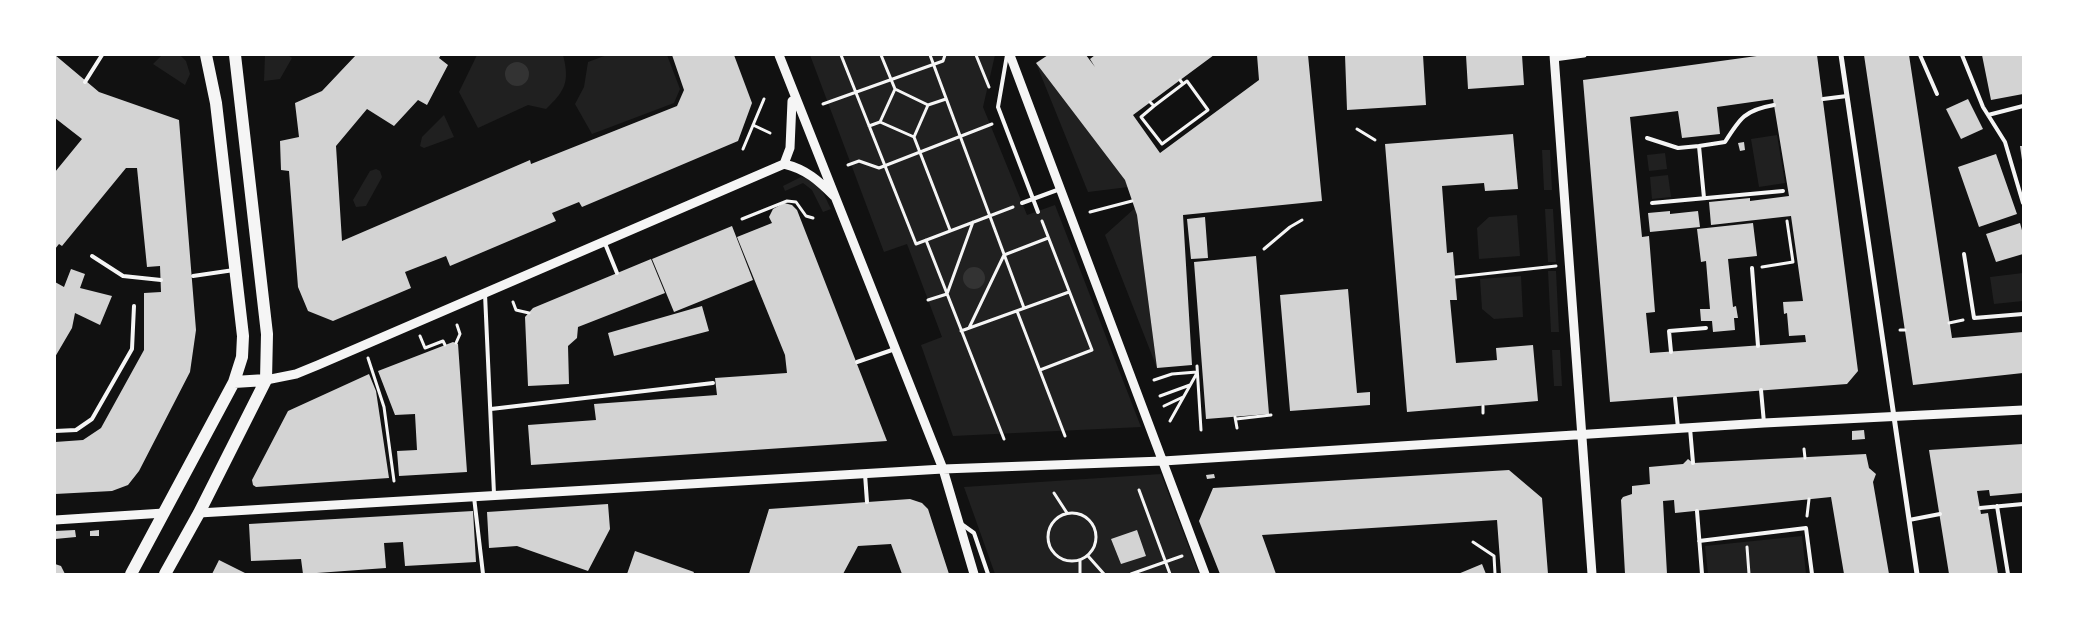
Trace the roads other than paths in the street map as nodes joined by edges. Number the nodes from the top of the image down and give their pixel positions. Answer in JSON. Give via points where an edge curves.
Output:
{"nodes":[{"id":1,"x":102,"y":55,"type":"edge"},
{"id":2,"x":206,"y":55,"type":"edge"},
{"id":3,"x":235,"y":55,"type":"edge"},
{"id":4,"x":779,"y":55,"type":"edge"},
{"id":5,"x":1009,"y":55,"type":"edge"},
{"id":6,"x":1584,"y":55,"type":"edge"},
{"id":7,"x":1841,"y":55,"type":"edge"},
{"id":8,"x":1920,"y":55,"type":"edge"},
{"id":9,"x":1962,"y":55,"type":"edge"},
{"id":10,"x":1554,"y":57,"type":"edge"},
{"id":11,"x":85,"y":82,"type":"dead end"},
{"id":12,"x":791,"y":88,"type":"junction"},
{"id":13,"x":1937,"y":94,"type":"dead end"},
{"id":14,"x":1847,"y":96,"type":"junction"},
{"id":15,"x":1823,"y":99,"type":"dead end"},
{"id":16,"x":1774,"y":105,"type":"dead end"},
{"id":17,"x":2023,"y":106,"type":"edge"},
{"id":18,"x":1988,"y":115,"type":"junction"},
{"id":19,"x":1647,"y":138,"type":"dead end"},
{"id":20,"x":1699,"y":146,"type":"junction"},
{"id":21,"x":784,"y":164,"type":"junction"},
{"id":22,"x":1060,"y":188,"type":"junction"},
{"id":23,"x":1783,"y":191,"type":"dead end"},
{"id":24,"x":834,"y":196,"type":"junction"},
{"id":25,"x":1704,"y":198,"type":"junction"},
{"id":26,"x":1034,"y":199,"type":"junction"},
{"id":27,"x":1022,"y":203,"type":"road end"},
{"id":28,"x":1652,"y":203,"type":"dead end"},
{"id":29,"x":2023,"y":203,"type":"edge"},
{"id":30,"x":1038,"y":212,"type":"road end"},
{"id":31,"x":604,"y":241,"type":"junction"},
{"id":32,"x":1964,"y":254,"type":"dead end"},
{"id":33,"x":92,"y":256,"type":"dead end"},
{"id":34,"x":1752,"y":268,"type":"road end"},
{"id":35,"x":236,"y":269,"type":"junction"},
{"id":36,"x":617,"y":273,"type":"dead end"},
{"id":37,"x":193,"y":276,"type":"dead end"},
{"id":38,"x":160,"y":280,"type":"dead end"},
{"id":39,"x":485,"y":292,"type":"junction"},
{"id":40,"x":134,"y":306,"type":"dead end"},
{"id":41,"x":2023,"y":314,"type":"edge"},
{"id":42,"x":1706,"y":328,"type":"dead end"},
{"id":43,"x":1758,"y":346,"type":"dead end"},
{"id":44,"x":894,"y":349,"type":"junction"},
{"id":45,"x":1671,"y":352,"type":"dead end"},
{"id":46,"x":857,"y":362,"type":"dead end"},
{"id":47,"x":266,"y":380,"type":"junction"},
{"id":48,"x":234,"y":382,"type":"junction"},
{"id":49,"x":713,"y":383,"type":"dead end"},
{"id":50,"x":1761,"y":390,"type":"dead end"},
{"id":51,"x":1675,"y":398,"type":"dead end"},
{"id":52,"x":491,"y":409,"type":"junction"},
{"id":53,"x":2023,"y":410,"type":"edge"},
{"id":54,"x":1893,"y":417,"type":"junction"},
{"id":55,"x":1764,"y":423,"type":"junction"},
{"id":56,"x":1678,"y":428,"type":"junction"},
{"id":57,"x":1690,"y":428,"type":"junction"},
{"id":58,"x":55,"y":431,"type":"edge"},
{"id":59,"x":1581,"y":434,"type":"junction"},
{"id":60,"x":1163,"y":461,"type":"junction"},
{"id":61,"x":1693,"y":463,"type":"dead end"},
{"id":62,"x":943,"y":469,"type":"junction"},
{"id":63,"x":865,"y":474,"type":"junction"},
{"id":64,"x":494,"y":496,"type":"junction"},
{"id":65,"x":474,"y":497,"type":"junction"},
{"id":66,"x":867,"y":502,"type":"dead end"},
{"id":67,"x":2023,"y":504,"type":"edge"},
{"id":68,"x":1997,"y":506,"type":"junction"},
{"id":69,"x":1980,"y":508,"type":"dead end"},
{"id":70,"x":1697,"y":511,"type":"dead end"},
{"id":71,"x":164,"y":513,"type":"junction"},
{"id":72,"x":199,"y":513,"type":"junction"},
{"id":73,"x":1940,"y":514,"type":"dead end"},
{"id":74,"x":55,"y":520,"type":"edge"},
{"id":75,"x":957,"y":520,"type":"junction"},
{"id":76,"x":1909,"y":520,"type":"junction"},
{"id":77,"x":1699,"y":541,"type":"junction"},
{"id":78,"x":1202,"y":572,"type":"edge"},
{"id":79,"x":131,"y":574,"type":"edge"},
{"id":80,"x":165,"y":574,"type":"edge"},
{"id":81,"x":483,"y":574,"type":"edge"},
{"id":82,"x":974,"y":574,"type":"edge"},
{"id":83,"x":988,"y":574,"type":"edge"},
{"id":84,"x":1592,"y":574,"type":"edge"},
{"id":85,"x":1702,"y":574,"type":"edge"},
{"id":86,"x":1812,"y":574,"type":"edge"},
{"id":87,"x":1917,"y":574,"type":"edge"},
{"id":88,"x":2008,"y":574,"type":"edge"}],
"edges":[{"from":1,"to":11,"type":"lane"},
{"from":2,"to":35,"type":"main road","via":[[216,103]]},
{"from":3,"to":47,"type":"main road","via":[[267,334]]},
{"from":4,"to":12,"type":"street"},
{"from":5,"to":22,"type":"street"},
{"from":5,"to":26,"type":"lane","via":[[998,107]]},
{"from":6,"to":10,"type":"street"},
{"from":7,"to":14,"type":"street"},
{"from":8,"to":13,"type":"lane"},
{"from":9,"to":18,"type":"lane"},
{"from":10,"to":59,"type":"street"},
{"from":12,"to":21,"type":"street","via":[[792,127]]},
{"from":12,"to":24,"type":"street"},
{"from":14,"to":15,"type":"lane"},
{"from":14,"to":54,"type":"street"},
{"from":16,"to":20,"type":"lane","via":[[1741,117],[1726,142]]},
{"from":17,"to":18,"type":"lane"},
{"from":18,"to":29,"type":"lane","via":[[2005,142]]},
{"from":19,"to":20,"type":"lane","via":[[1678,148]]},
{"from":20,"to":25,"type":"lane"},
{"from":21,"to":24,"type":"street","via":[[812,175]]},
{"from":21,"to":31,"type":"street"},
{"from":22,"to":26,"type":"lane"},
{"from":22,"to":60,"type":"street"},
{"from":23,"to":25,"type":"lane"},
{"from":24,"to":44,"type":"street"},
{"from":25,"to":28,"type":"lane"},
{"from":26,"to":27,"type":"lane"},
{"from":26,"to":30,"type":"lane"},
{"from":31,"to":36,"type":"lane"},
{"from":31,"to":39,"type":"street"},
{"from":32,"to":41,"type":"lane","via":[[1974,318]]},
{"from":33,"to":38,"type":"lane","via":[[123,276]]},
{"from":34,"to":43,"type":"lane"},
{"from":35,"to":37,"type":"lane"},
{"from":35,"to":48,"type":"main road","via":[[243,336],[242,357]]},
{"from":39,"to":47,"type":"street","via":[[296,374]]},
{"from":39,"to":52,"type":"lane"},
{"from":40,"to":58,"type":"lane","via":[[132,349],[92,419],[76,430]]},
{"from":42,"to":45,"type":"lane","via":[[1669,331]]},
{"from":44,"to":46,"type":"lane"},
{"from":44,"to":62,"type":"street"},
{"from":47,"to":48,"type":"main road"},
{"from":47,"to":72,"type":"main road"},
{"from":48,"to":71,"type":"main road"},
{"from":49,"to":52,"type":"lane"},
{"from":50,"to":55,"type":"lane"},
{"from":51,"to":56,"type":"lane"},
{"from":52,"to":64,"type":"lane"},
{"from":53,"to":54,"type":"street"},
{"from":54,"to":55,"type":"street"},
{"from":54,"to":76,"type":"street"},
{"from":55,"to":57,"type":"street"},
{"from":56,"to":57,"type":"street"},
{"from":56,"to":59,"type":"street"},
{"from":57,"to":61,"type":"lane"},
{"from":59,"to":60,"type":"street"},
{"from":59,"to":84,"type":"street"},
{"from":60,"to":62,"type":"street"},
{"from":60,"to":78,"type":"street"},
{"from":62,"to":63,"type":"street"},
{"from":62,"to":75,"type":"street"},
{"from":63,"to":64,"type":"street"},
{"from":63,"to":66,"type":"lane"},
{"from":64,"to":65,"type":"street"},
{"from":65,"to":72,"type":"street"},
{"from":65,"to":81,"type":"lane"},
{"from":67,"to":68,"type":"lane"},
{"from":68,"to":69,"type":"lane"},
{"from":68,"to":88,"type":"lane"},
{"from":70,"to":77,"type":"lane"},
{"from":71,"to":74,"type":"street"},
{"from":71,"to":79,"type":"main road"},
{"from":72,"to":80,"type":"main road"},
{"from":73,"to":76,"type":"lane"},
{"from":75,"to":82,"type":"street"},
{"from":75,"to":83,"type":"lane","via":[[974,533]]},
{"from":76,"to":87,"type":"street"},
{"from":77,"to":85,"type":"lane"},
{"from":77,"to":86,"type":"lane","via":[[1806,528]]}]}
